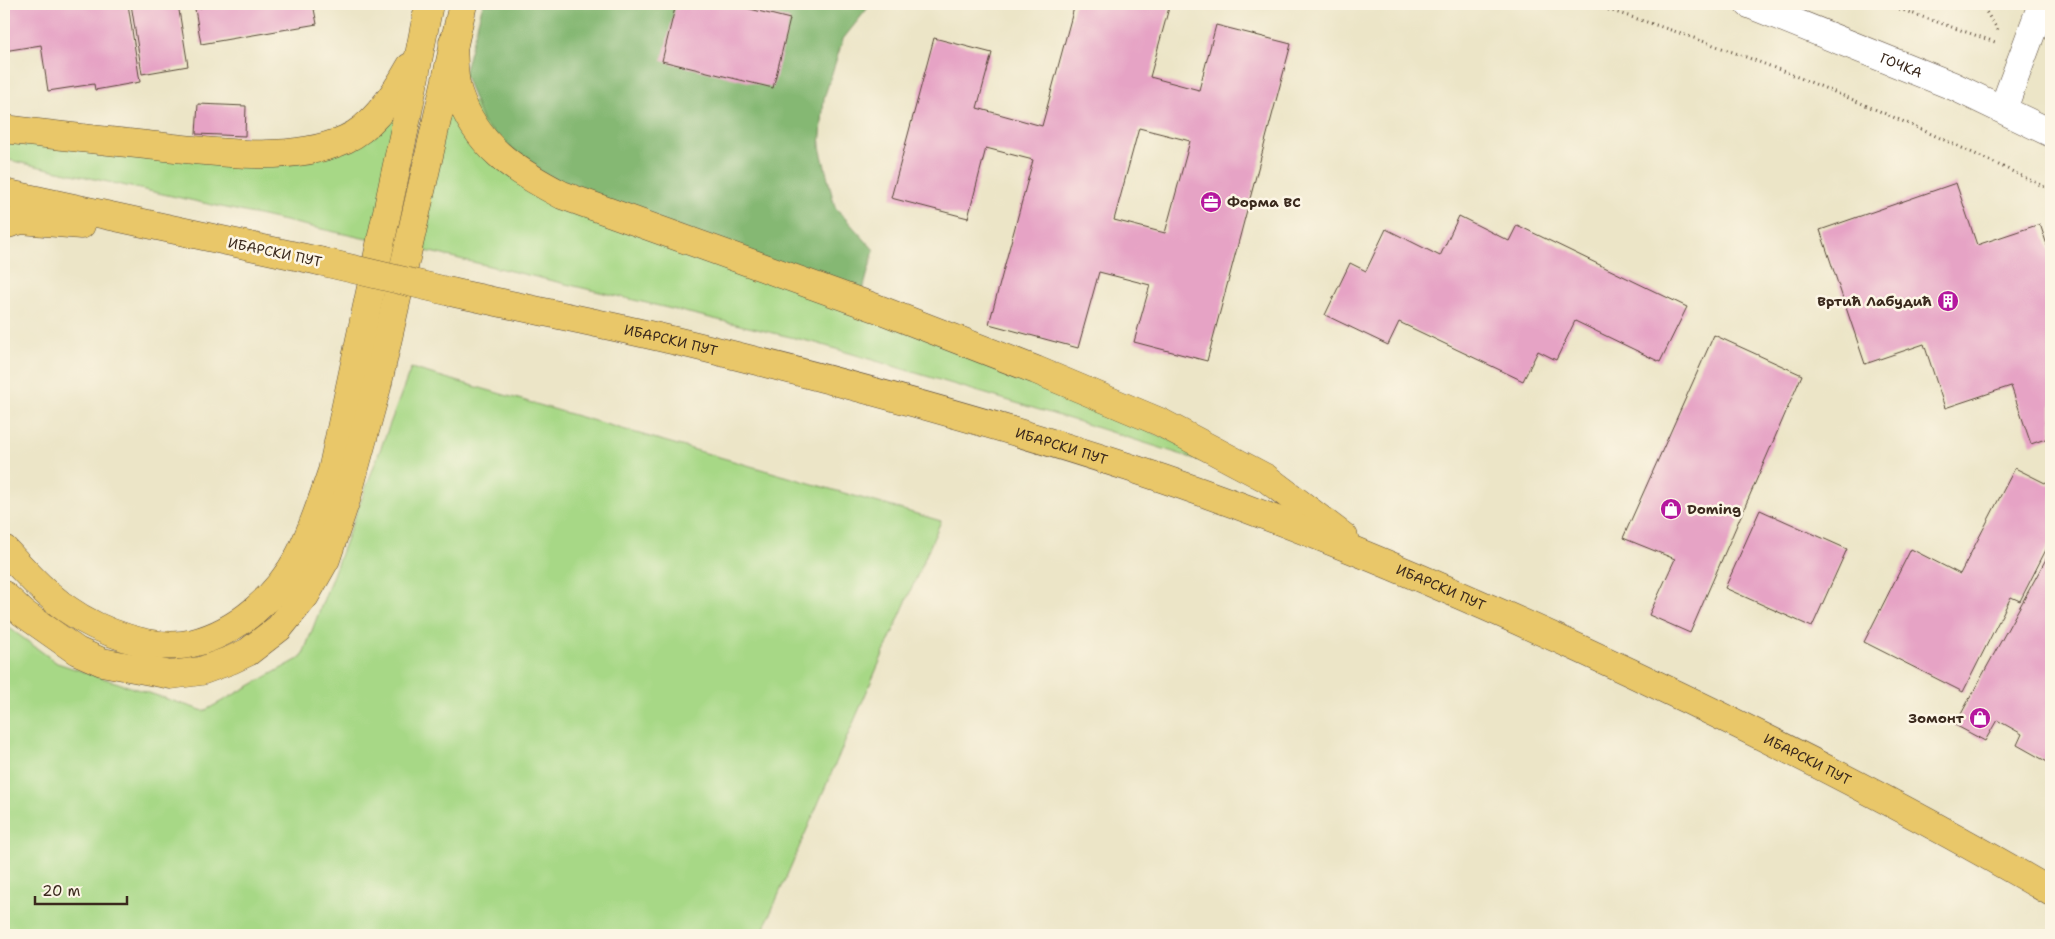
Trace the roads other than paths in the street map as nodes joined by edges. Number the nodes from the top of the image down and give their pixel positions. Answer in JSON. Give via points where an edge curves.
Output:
{"nodes":[{"id":1,"x":429,"y":4,"type":"edge"},
{"id":2,"x":463,"y":4,"type":"edge"},
{"id":3,"x":1748,"y":4,"type":"edge"},
{"id":4,"x":2042,"y":4,"type":"edge"},
{"id":5,"x":454,"y":42,"type":"junction"},
{"id":6,"x":420,"y":50,"type":"junction"},
{"id":7,"x":2003,"y":109,"type":"junction"},
{"id":8,"x":4,"y":130,"type":"edge"},
{"id":9,"x":2051,"y":133,"type":"edge"},
{"id":10,"x":4,"y":193,"type":"edge"},
{"id":11,"x":4,"y":225,"type":"edge"},
{"id":12,"x":182,"y":232,"type":"junction"},
{"id":13,"x":4,"y":549,"type":"edge"},
{"id":14,"x":1370,"y":557,"type":"junction"},
{"id":15,"x":4,"y":595,"type":"edge"},
{"id":16,"x":2051,"y":892,"type":"edge"}],
"edges":[{"from":1,"to":6,"type":"main road"},
{"from":2,"to":5,"type":"main road"},
{"from":3,"to":7,"type":"street","name":"ГОЧКА"},
{"from":4,"to":7,"type":"street","via":[[2017,53]]},
{"from":5,"to":14,"type":"main road","via":[[458,92],[471,122],[488,146],[538,182],[562,195],[876,308],[1160,422],[1266,478]]},
{"from":5,"to":15,"type":"main road","via":[[376,387],[347,497],[326,559],[305,596],[280,628],[248,652],[231,660],[201,671],[170,675],[102,662],[77,651],[23,613]]},
{"from":6,"to":8,"type":"main road","via":[[395,94],[372,119],[347,139],[315,149],[261,154],[201,151]]},
{"from":6,"to":13,"type":"main road","via":[[332,471],[311,530],[298,557],[276,588],[251,614],[225,632],[192,644],[162,645],[99,628],[68,609],[36,583]]},
{"from":7,"to":9,"type":"street","name":"ГОЧКА"},
{"from":10,"to":12,"type":"main road","name":"ИБАРСКИ ПУТ"},
{"from":11,"to":12,"type":"main road","via":[[21,220]]},
{"from":12,"to":14,"type":"main road","name":"ИБАРСКИ ПУТ","bridge":true,"via":[[719,351],[1132,468]]},
{"from":14,"to":16,"type":"main road","name":"ИБАРСКИ ПУТ","via":[[1686,699],[1965,841]]}]}
